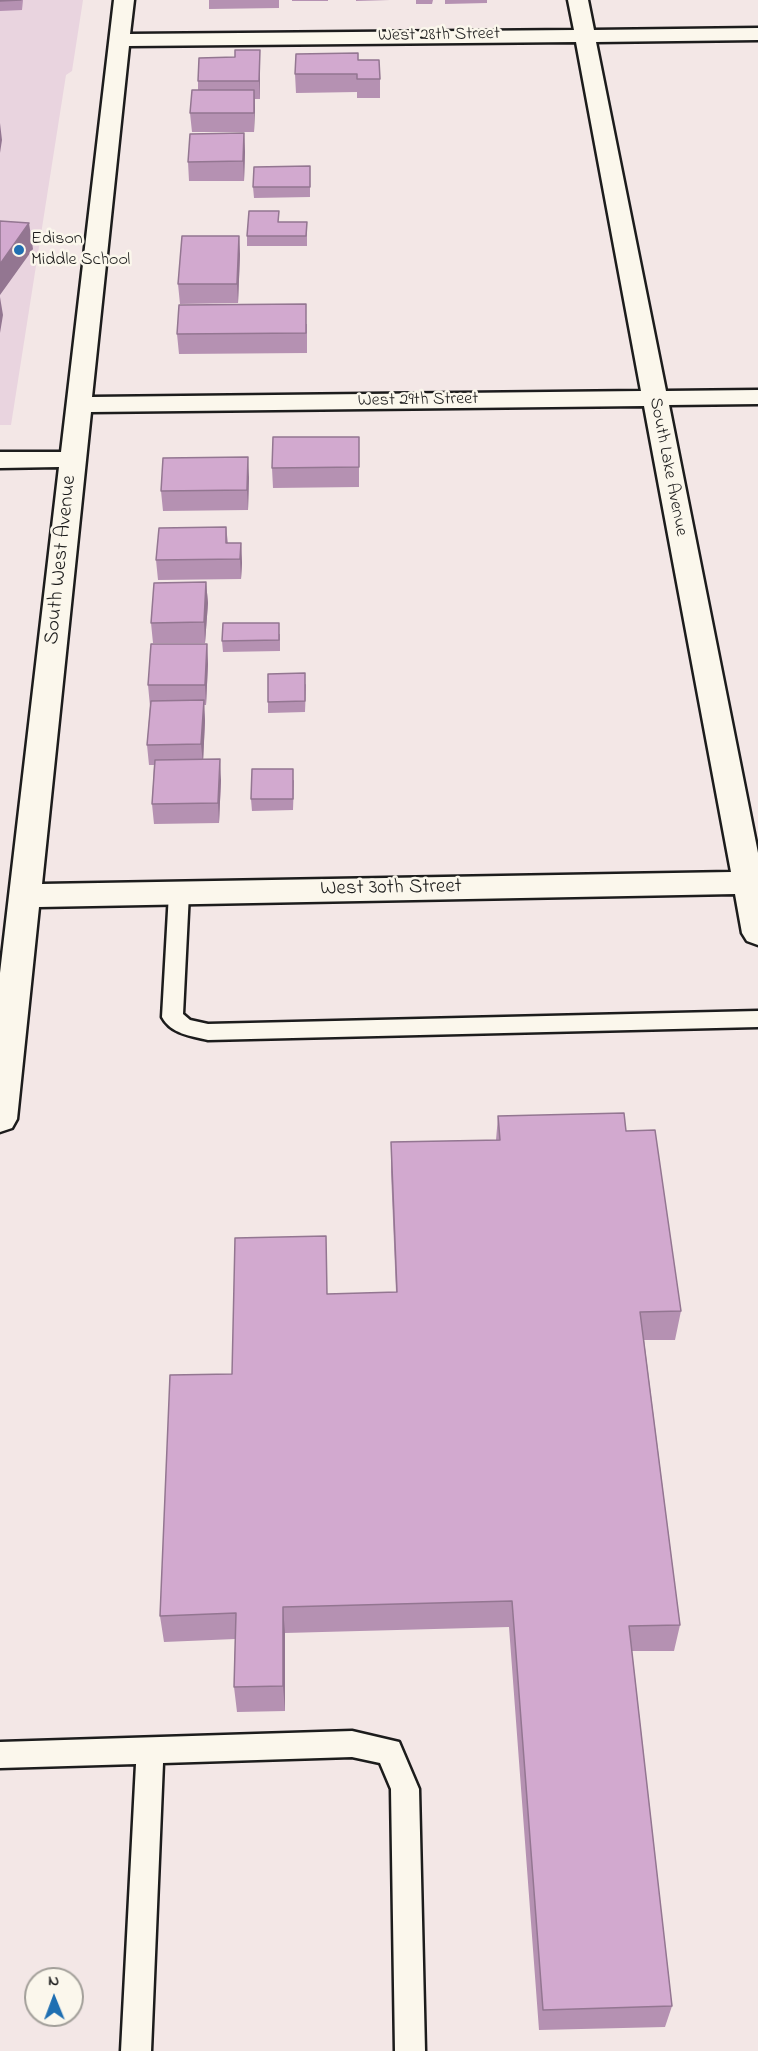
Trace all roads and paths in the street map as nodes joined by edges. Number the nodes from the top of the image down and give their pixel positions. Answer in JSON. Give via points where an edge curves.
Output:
{"nodes":[{"id":1,"x":124,"y":0,"type":"edge"},
{"id":2,"x":578,"y":0,"type":"edge"},
{"id":3,"x":758,"y":34,"type":"edge"},
{"id":4,"x":585,"y":35,"type":"junction"},
{"id":5,"x":119,"y":40,"type":"junction"},
{"id":6,"x":758,"y":397,"type":"edge"},
{"id":7,"x":653,"y":398,"type":"junction"},
{"id":8,"x":78,"y":405,"type":"junction"},
{"id":9,"x":73,"y":459,"type":"junction"},
{"id":10,"x":0,"y":460,"type":"edge"},
{"id":11,"x":753,"y":883,"type":"edge"},
{"id":12,"x":179,"y":893,"type":"junction"},
{"id":13,"x":24,"y":896,"type":"junction"},
{"id":14,"x":758,"y":933,"type":"edge"},
{"id":15,"x":758,"y":1019,"type":"edge"},
{"id":16,"x":0,"y":1119,"type":"edge"},
{"id":17,"x":150,"y":1752,"type":"junction"},
{"id":18,"x":0,"y":1755,"type":"edge"},
{"id":19,"x":136,"y":2051,"type":"edge"},
{"id":20,"x":410,"y":2051,"type":"edge"}],
"edges":[{"from":1,"to":5,"type":"street","name":"South West Avenue"},
{"from":2,"to":4,"type":"street","name":"South Lake Avenue"},
{"from":3,"to":4,"type":"street","name":"West 28th Street"},
{"from":4,"to":5,"type":"street","name":"West 28th Street"},
{"from":4,"to":7,"type":"street","name":"South Lake Avenue"},
{"from":5,"to":8,"type":"street","name":"South West Avenue"},
{"from":6,"to":7,"type":"street","name":"West 29th Street"},
{"from":7,"to":8,"type":"street","name":"West 29th Street"},
{"from":7,"to":11,"type":"street","name":"South Lake Avenue"},
{"from":8,"to":9,"type":"street","name":"South West Avenue"},
{"from":9,"to":10,"type":"street"},
{"from":9,"to":13,"type":"street","name":"South West Avenue"},
{"from":11,"to":12,"type":"street","name":"West 30th Street"},
{"from":11,"to":14,"type":"street","name":"South Lake Avenue"},
{"from":12,"to":13,"type":"street","name":"West 30th Street"},
{"from":12,"to":15,"type":"lane","via":[[172,1017],[184,1026],[208,1032]]},
{"from":13,"to":16,"type":"street","name":"South West Avenue"},
{"from":17,"to":18,"type":"lane"},
{"from":17,"to":19,"type":"lane"},
{"from":17,"to":20,"type":"lane","via":[[352,1744],[389,1751],[405,1789]]}]}
